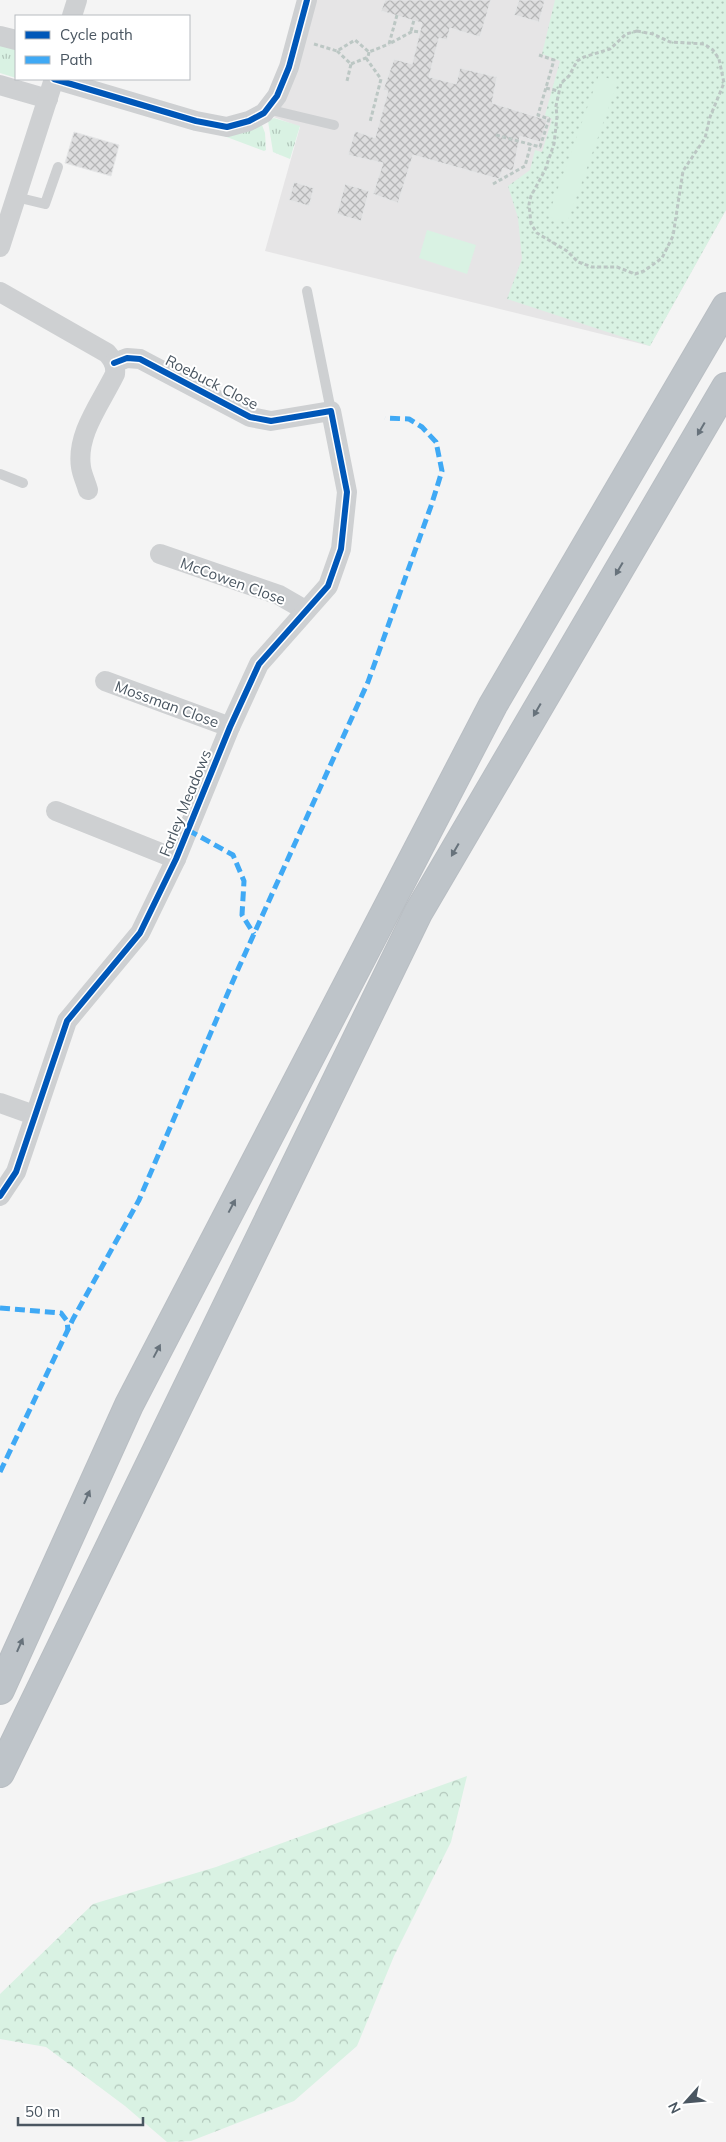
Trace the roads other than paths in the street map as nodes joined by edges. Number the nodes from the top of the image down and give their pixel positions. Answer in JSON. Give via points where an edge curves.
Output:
{"nodes":[{"id":1,"x":77,"y":0,"type":"edge"},
{"id":2,"x":307,"y":0,"type":"edge"},
{"id":3,"x":72,"y":15,"type":"edge"},
{"id":4,"x":0,"y":36,"type":"edge"},
{"id":5,"x":15,"y":40,"type":"edge"},
{"id":6,"x":54,"y":80,"type":"edge"},
{"id":7,"x":57,"y":80,"type":"edge"},
{"id":8,"x":0,"y":85,"type":"edge"},
{"id":9,"x":48,"y":99,"type":"junction"},
{"id":10,"x":267,"y":109,"type":"junction"},
{"id":11,"x":334,"y":126,"type":"dead end"},
{"id":12,"x":58,"y":167,"type":"dead end"},
{"id":13,"x":16,"y":196,"type":"junction"},
{"id":14,"x":0,"y":247,"type":"edge"},
{"id":15,"x":307,"y":291,"type":"dead end"},
{"id":16,"x":0,"y":292,"type":"edge"},
{"id":17,"x":726,"y":307,"type":"edge"},
{"id":18,"x":114,"y":363,"type":"junction"},
{"id":19,"x":726,"y":387,"type":"edge"},
{"id":20,"x":331,"y":411,"type":"junction"},
{"id":21,"x":0,"y":474,"type":"edge"},
{"id":22,"x":23,"y":483,"type":"dead end"},
{"id":23,"x":88,"y":490,"type":"dead end"},
{"id":24,"x":160,"y":554,"type":"dead end"},
{"id":25,"x":305,"y":610,"type":"junction"},
{"id":26,"x":105,"y":681,"type":"dead end"},
{"id":27,"x":230,"y":727,"type":"junction"},
{"id":28,"x":56,"y":811,"type":"dead end"},
{"id":29,"x":176,"y":859,"type":"junction"},
{"id":30,"x":0,"y":1103,"type":"edge"},
{"id":31,"x":34,"y":1114,"type":"junction"},
{"id":32,"x":0,"y":1196,"type":"edge"},
{"id":33,"x":0,"y":1690,"type":"edge"},
{"id":34,"x":0,"y":1773,"type":"edge"}],
"edges":[{"from":1,"to":3,"type":"street"},
{"from":2,"to":10,"type":"street","via":[[289,67]]},
{"from":4,"to":5,"type":"street"},
{"from":6,"to":9,"type":"street"},
{"from":7,"to":10,"type":"street","via":[[227,127],[250,121]]},
{"from":8,"to":9,"type":"street"},
{"from":9,"to":13,"type":"street"},
{"from":10,"to":11,"type":"lane"},
{"from":12,"to":13,"type":"lane","via":[[45,204]]},
{"from":13,"to":14,"type":"street"},
{"from":15,"to":20,"type":"lane","name":"Farley Meadows"},
{"from":16,"to":18,"type":"street","via":[[107,354]]},
{"from":33,"to":17,"type":"highway","one_way":true,"via":[[129,1405],[493,705]]},
{"from":18,"to":20,"type":"street","name":"Roebuck Close","via":[[128,358],[140,359],[261,421]]},
{"from":18,"to":23,"type":"street","via":[[115,374],[86,429],[81,449],[81,468]]},
{"from":19,"to":34,"type":"highway","one_way":true,"via":[[418,913]]},
{"from":20,"to":25,"type":"street","name":"Farley Meadows","via":[[347,492],[341,549],[328,586]]},
{"from":21,"to":22,"type":"lane"},
{"from":24,"to":25,"type":"street","name":"McCowen Close","via":[[279,595]]},
{"from":25,"to":27,"type":"street","name":"Farley Meadows","via":[[259,664]]},
{"from":26,"to":27,"type":"street","name":"Mossman Close"},
{"from":27,"to":29,"type":"street","name":"Farley Meadows"},
{"from":28,"to":29,"type":"street"},
{"from":29,"to":31,"type":"street","name":"Farley Meadows","via":[[140,933],[67,1021]]},
{"from":30,"to":31,"type":"street"},
{"from":31,"to":32,"type":"street","name":"Farley Meadows","via":[[16,1172]]}]}
